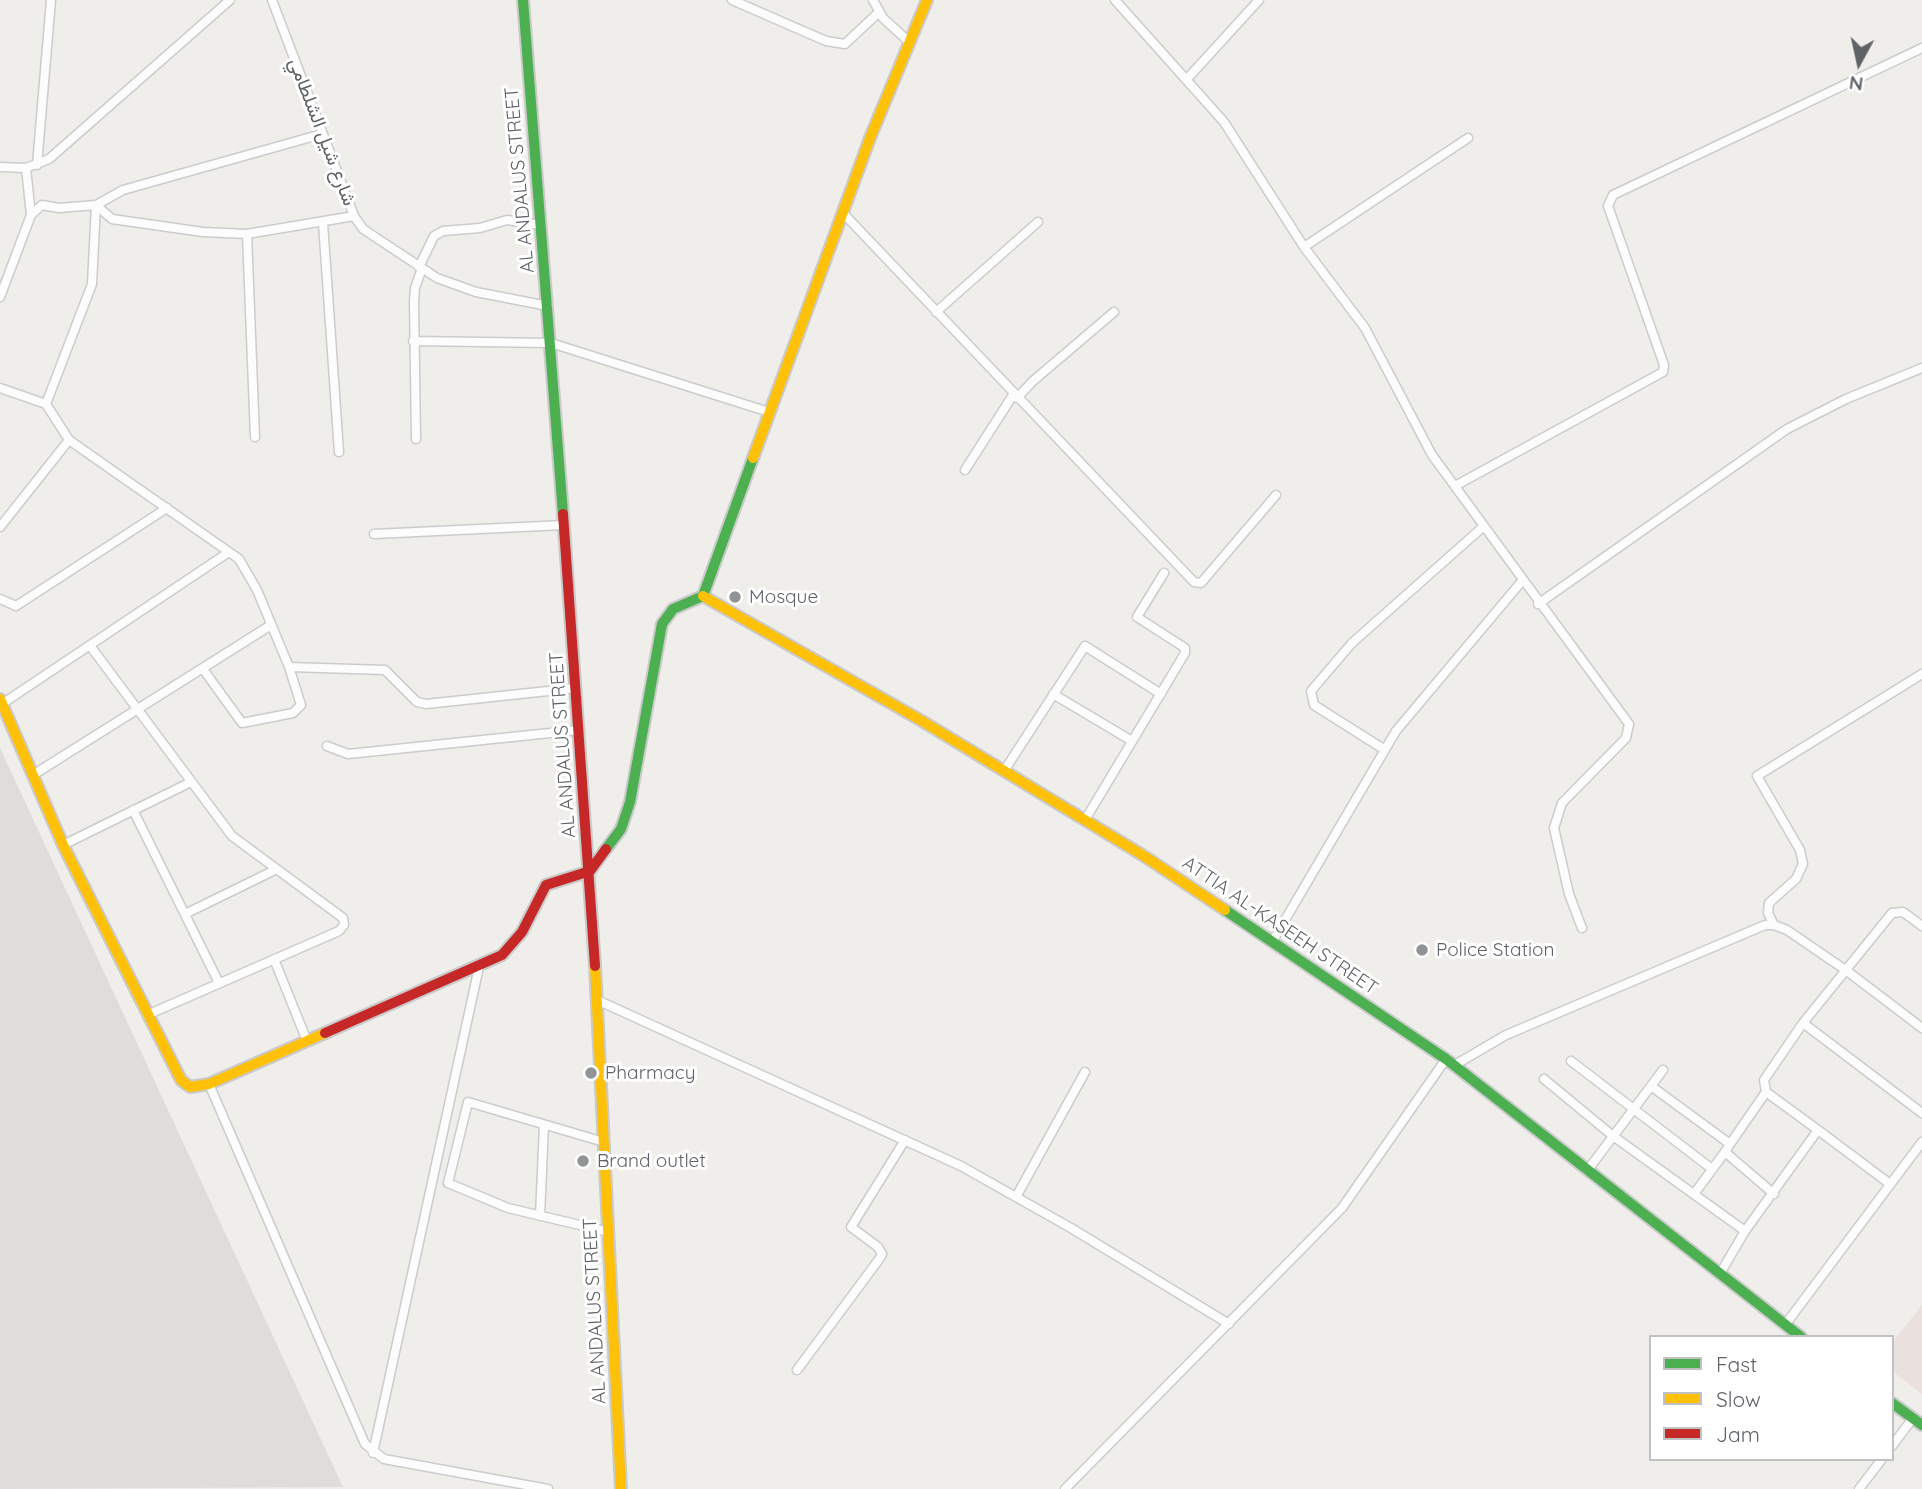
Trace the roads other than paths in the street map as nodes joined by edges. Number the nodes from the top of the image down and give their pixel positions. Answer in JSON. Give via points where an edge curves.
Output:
{"nodes":[{"id":1,"x":51,"y":0,"type":"edge"},
{"id":2,"x":230,"y":0,"type":"edge"},
{"id":3,"x":272,"y":0,"type":"edge"},
{"id":4,"x":523,"y":0,"type":"edge"},
{"id":5,"x":732,"y":0,"type":"edge"},
{"id":6,"x":873,"y":0,"type":"edge"},
{"id":7,"x":927,"y":0,"type":"edge"},
{"id":8,"x":1115,"y":0,"type":"edge"},
{"id":9,"x":1259,"y":0,"type":"edge"},
{"id":10,"x":878,"y":13,"type":"junction"},
{"id":11,"x":908,"y":41,"type":"junction"},
{"id":12,"x":1922,"y":48,"type":"edge"},
{"id":13,"x":1187,"y":79,"type":"junction"},
{"id":14,"x":323,"y":134,"type":"junction"},
{"id":15,"x":1468,"y":138,"type":"dead end"},
{"id":16,"x":37,"y":164,"type":"junction"},
{"id":17,"x":0,"y":167,"type":"edge"},
{"id":18,"x":26,"y":168,"type":"junction"},
{"id":19,"x":96,"y":205,"type":"junction"},
{"id":20,"x":843,"y":213,"type":"junction"},
{"id":21,"x":31,"y":215,"type":"junction"},
{"id":22,"x":354,"y":216,"type":"junction"},
{"id":23,"x":1038,"y":222,"type":"dead end"},
{"id":24,"x":323,"y":223,"type":"junction"},
{"id":25,"x":541,"y":225,"type":"junction"},
{"id":26,"x":247,"y":234,"type":"junction"},
{"id":27,"x":1304,"y":247,"type":"junction"},
{"id":28,"x":420,"y":267,"type":"junction"},
{"id":29,"x":0,"y":297,"type":"edge"},
{"id":30,"x":548,"y":306,"type":"junction"},
{"id":31,"x":936,"y":312,"type":"junction"},
{"id":32,"x":1114,"y":312,"type":"dead end"},
{"id":33,"x":413,"y":341,"type":"junction"},
{"id":34,"x":551,"y":343,"type":"junction"},
{"id":35,"x":1922,"y":368,"type":"edge"},
{"id":36,"x":1,"y":392,"type":"edge"},
{"id":37,"x":1015,"y":396,"type":"junction"},
{"id":38,"x":46,"y":404,"type":"junction"},
{"id":39,"x":769,"y":412,"type":"junction"},
{"id":40,"x":255,"y":437,"type":"dead end"},
{"id":41,"x":416,"y":439,"type":"dead end"},
{"id":42,"x":69,"y":440,"type":"junction"},
{"id":43,"x":339,"y":452,"type":"dead end"},
{"id":44,"x":965,"y":470,"type":"dead end"},
{"id":45,"x":1455,"y":486,"type":"junction"},
{"id":46,"x":1276,"y":495,"type":"dead end"},
{"id":47,"x":167,"y":508,"type":"junction"},
{"id":48,"x":564,"y":525,"type":"junction"},
{"id":49,"x":1484,"y":526,"type":"junction"},
{"id":50,"x":0,"y":527,"type":"edge"},
{"id":51,"x":374,"y":534,"type":"dead end"},
{"id":52,"x":229,"y":552,"type":"junction"},
{"id":53,"x":1164,"y":573,"type":"dead end"},
{"id":54,"x":1522,"y":581,"type":"junction"},
{"id":55,"x":703,"y":596,"type":"junction"},
{"id":56,"x":0,"y":599,"type":"edge"},
{"id":57,"x":1538,"y":604,"type":"junction"},
{"id":58,"x":271,"y":625,"type":"junction"},
{"id":59,"x":92,"y":647,"type":"junction"},
{"id":60,"x":289,"y":667,"type":"junction"},
{"id":61,"x":203,"y":669,"type":"junction"},
{"id":62,"x":1922,"y":674,"type":"edge"},
{"id":63,"x":576,"y":688,"type":"junction"},
{"id":64,"x":1053,"y":694,"type":"junction"},
{"id":65,"x":1161,"y":694,"type":"junction"},
{"id":66,"x":1,"y":701,"type":"edge"},
{"id":67,"x":138,"y":711,"type":"junction"},
{"id":68,"x":579,"y":730,"type":"junction"},
{"id":69,"x":1132,"y":741,"type":"junction"},
{"id":70,"x":327,"y":746,"type":"dead end"},
{"id":71,"x":1385,"y":750,"type":"junction"},
{"id":72,"x":1004,"y":771,"type":"junction"},
{"id":73,"x":33,"y":775,"type":"junction"},
{"id":74,"x":191,"y":782,"type":"junction"},
{"id":75,"x":133,"y":810,"type":"junction"},
{"id":76,"x":1085,"y":820,"type":"junction"},
{"id":77,"x":63,"y":845,"type":"junction"},
{"id":78,"x":275,"y":870,"type":"junction"},
{"id":79,"x":590,"y":871,"type":"junction"},
{"id":80,"x":185,"y":914,"type":"junction"},
{"id":81,"x":1774,"y":925,"type":"junction"},
{"id":82,"x":1922,"y":926,"type":"edge"},
{"id":83,"x":1582,"y":928,"type":"dead end"},
{"id":84,"x":1272,"y":942,"type":"junction"},
{"id":85,"x":274,"y":959,"type":"junction"},
{"id":86,"x":479,"y":967,"type":"junction"},
{"id":87,"x":1847,"y":971,"type":"junction"},
{"id":88,"x":219,"y":983,"type":"junction"},
{"id":89,"x":597,"y":1000,"type":"junction"},
{"id":90,"x":147,"y":1015,"type":"junction"},
{"id":91,"x":1803,"y":1023,"type":"junction"},
{"id":92,"x":1922,"y":1028,"type":"edge"},
{"id":93,"x":307,"y":1041,"type":"junction"},
{"id":94,"x":1571,"y":1061,"type":"dead end"},
{"id":95,"x":1449,"y":1063,"type":"junction"},
{"id":96,"x":1663,"y":1070,"type":"dead end"},
{"id":97,"x":1085,"y":1072,"type":"dead end"},
{"id":98,"x":1544,"y":1079,"type":"dead end"},
{"id":99,"x":209,"y":1084,"type":"junction"},
{"id":100,"x":1651,"y":1086,"type":"junction"},
{"id":101,"x":1766,"y":1092,"type":"junction"},
{"id":102,"x":1633,"y":1109,"type":"junction"},
{"id":103,"x":1922,"y":1113,"type":"edge"},
{"id":104,"x":544,"y":1125,"type":"junction"},
{"id":105,"x":1818,"y":1130,"type":"junction"},
{"id":106,"x":1613,"y":1136,"type":"junction"},
{"id":107,"x":905,"y":1140,"type":"junction"},
{"id":108,"x":604,"y":1142,"type":"junction"},
{"id":109,"x":1922,"y":1142,"type":"edge"},
{"id":110,"x":1727,"y":1148,"type":"junction"},
{"id":111,"x":1712,"y":1169,"type":"junction"},
{"id":112,"x":1587,"y":1171,"type":"junction"},
{"id":113,"x":1890,"y":1184,"type":"junction"},
{"id":114,"x":1694,"y":1194,"type":"junction"},
{"id":115,"x":1774,"y":1194,"type":"junction"},
{"id":116,"x":1016,"y":1197,"type":"junction"},
{"id":117,"x":540,"y":1216,"type":"junction"},
{"id":118,"x":1745,"y":1230,"type":"junction"},
{"id":119,"x":609,"y":1232,"type":"junction"},
{"id":120,"x":1721,"y":1272,"type":"junction"},
{"id":121,"x":1229,"y":1324,"type":"junction"},
{"id":122,"x":1785,"y":1325,"type":"junction"},
{"id":123,"x":1798,"y":1335,"type":"edge"},
{"id":124,"x":797,"y":1370,"type":"dead end"},
{"id":125,"x":1894,"y":1404,"type":"edge"},
{"id":126,"x":1918,"y":1422,"type":"edge"},
{"id":127,"x":1894,"y":1444,"type":"edge"},
{"id":128,"x":373,"y":1453,"type":"junction"},
{"id":129,"x":1880,"y":1461,"type":"edge"},
{"id":130,"x":548,"y":1489,"type":"edge"},
{"id":131,"x":621,"y":1489,"type":"edge"},
{"id":132,"x":1065,"y":1489,"type":"edge"},
{"id":133,"x":1859,"y":1489,"type":"edge"}],
"edges":[{"from":1,"to":16,"type":"street"},
{"from":2,"to":16,"type":"street","via":[[71,141]]},
{"from":3,"to":14,"type":"street","name":"شارع شيل الشلطامي"},
{"from":4,"to":25,"type":"main road","name":"AL ANDALUS STREET"},
{"from":5,"to":10,"type":"street","via":[[826,41],[845,44]]},
{"from":6,"to":10,"type":"street"},
{"from":7,"to":11,"type":"main road"},
{"from":8,"to":13,"type":"street"},
{"from":9,"to":13,"type":"street"},
{"from":10,"to":11,"type":"street"},
{"from":11,"to":20,"type":"main road"},
{"from":12,"to":45,"type":"street","via":[[1613,195],[1608,206],[1663,372]]},
{"from":13,"to":27,"type":"street","via":[[1224,122]]},
{"from":14,"to":19,"type":"street","via":[[123,190]]},
{"from":14,"to":22,"type":"street","name":"شارع شيل الشلطامي"},
{"from":15,"to":27,"type":"street"},
{"from":16,"to":18,"type":"street"},
{"from":17,"to":18,"type":"street"},
{"from":18,"to":21,"type":"street"},
{"from":19,"to":21,"type":"street","via":[[41,205]]},
{"from":19,"to":26,"type":"street","via":[[112,219]]},
{"from":19,"to":38,"type":"street","via":[[92,284]]},
{"from":20,"to":31,"type":"street"},
{"from":20,"to":39,"type":"main road"},
{"from":21,"to":29,"type":"street"},
{"from":22,"to":24,"type":"street"},
{"from":22,"to":28,"type":"street","name":"شارع شيل الشلطامي","via":[[363,229]]},
{"from":23,"to":31,"type":"street"},
{"from":24,"to":26,"type":"street"},
{"from":24,"to":43,"type":"street"},
{"from":25,"to":28,"type":"street","via":[[507,219],[480,228],[443,231],[435,236]]},
{"from":25,"to":30,"type":"main road","name":"AL ANDALUS STREET"},
{"from":26,"to":40,"type":"street"},
{"from":27,"to":45,"type":"street","via":[[1365,328],[1432,455]]},
{"from":28,"to":30,"type":"street","name":"شارع شيل الشلطامي","via":[[457,286]]},
{"from":28,"to":33,"type":"street"},
{"from":30,"to":34,"type":"main road","name":"AL ANDALUS STREET"},
{"from":31,"to":37,"type":"street"},
{"from":32,"to":37,"type":"street"},
{"from":33,"to":34,"type":"street"},
{"from":33,"to":41,"type":"street"},
{"from":34,"to":39,"type":"street"},
{"from":34,"to":48,"type":"main road","name":"AL ANDALUS STREET"},
{"from":35,"to":57,"type":"street","via":[[1787,429]]},
{"from":36,"to":38,"type":"street"},
{"from":37,"to":44,"type":"street"},
{"from":37,"to":46,"type":"street","via":[[1194,582],[1201,583]]},
{"from":38,"to":42,"type":"street"},
{"from":39,"to":55,"type":"main road"},
{"from":42,"to":47,"type":"street"},
{"from":42,"to":50,"type":"street"},
{"from":45,"to":49,"type":"street"},
{"from":47,"to":52,"type":"street"},
{"from":47,"to":56,"type":"street","via":[[16,606]]},
{"from":48,"to":51,"type":"street"},
{"from":48,"to":63,"type":"main road","name":"AL ANDALUS STREET"},
{"from":49,"to":54,"type":"street"},
{"from":49,"to":71,"type":"street","via":[[1352,643],[1311,691],[1314,705]]},
{"from":52,"to":58,"type":"street","via":[[247,570]]},
{"from":52,"to":59,"type":"street"},
{"from":53,"to":65,"type":"street","via":[[1137,617],[1185,648]]},
{"from":54,"to":57,"type":"street"},
{"from":54,"to":71,"type":"street"},
{"from":55,"to":72,"type":"main road","name":"ATTIA AL-KASEEH STREET"},
{"from":55,"to":79,"type":"main road","via":[[673,609],[662,624],[630,802],[621,829]]},
{"from":57,"to":83,"type":"street","via":[[1629,724],[1626,738],[1562,803],[1554,828]]},
{"from":58,"to":60,"type":"street"},
{"from":58,"to":61,"type":"street"},
{"from":59,"to":66,"type":"street"},
{"from":59,"to":67,"type":"street"},
{"from":60,"to":61,"type":"street","via":[[299,710],[246,724],[239,721]]},
{"from":60,"to":63,"type":"street","via":[[385,670],[417,702],[426,704]]},
{"from":61,"to":67,"type":"street"},
{"from":62,"to":81,"type":"street","via":[[1759,772],[1758,780],[1796,841],[1803,864],[1796,879],[1769,903]]},
{"from":63,"to":68,"type":"main road","name":"AL ANDALUS STREET"},
{"from":64,"to":65,"type":"street","via":[[1082,648],[1089,646]]},
{"from":64,"to":69,"type":"street"},
{"from":64,"to":72,"type":"street"},
{"from":65,"to":69,"type":"street"},
{"from":66,"to":73,"type":"main road"},
{"from":67,"to":73,"type":"street"},
{"from":67,"to":74,"type":"street"},
{"from":68,"to":70,"type":"street","via":[[348,754]]},
{"from":68,"to":79,"type":"main road","name":"AL ANDALUS STREET"},
{"from":69,"to":76,"type":"street"},
{"from":71,"to":84,"type":"street"},
{"from":72,"to":76,"type":"main road","name":"ATTIA AL-KASEEH STREET"},
{"from":73,"to":77,"type":"main road"},
{"from":74,"to":75,"type":"street"},
{"from":74,"to":78,"type":"street","via":[[232,836]]},
{"from":75,"to":77,"type":"street"},
{"from":75,"to":80,"type":"street"},
{"from":76,"to":84,"type":"main road","name":"ATTIA AL-KASEEH STREET"},
{"from":77,"to":90,"type":"main road"},
{"from":78,"to":80,"type":"street"},
{"from":78,"to":85,"type":"street","via":[[343,918],[344,925]]},
{"from":79,"to":86,"type":"main road","via":[[545,885],[513,945]]},
{"from":79,"to":89,"type":"main road","name":"AL ANDALUS STREET"},
{"from":80,"to":88,"type":"street"},
{"from":81,"to":87,"type":"street"},
{"from":81,"to":95,"type":"street","via":[[1765,925]]},
{"from":82,"to":87,"type":"street","via":[[1903,912],[1892,913]]},
{"from":84,"to":95,"type":"main road","name":"ATTIA AL-KASEEH STREET"},
{"from":85,"to":88,"type":"street"},
{"from":85,"to":93,"type":"street"},
{"from":86,"to":93,"type":"main road"},
{"from":86,"to":128,"type":"street"},
{"from":87,"to":91,"type":"street"},
{"from":87,"to":92,"type":"street"},
{"from":88,"to":90,"type":"street"},
{"from":89,"to":107,"type":"street"},
{"from":89,"to":108,"type":"main road","name":"AL ANDALUS STREET"},
{"from":90,"to":99,"type":"main road","via":[[181,1080],[190,1087]]},
{"from":91,"to":101,"type":"street","via":[[1764,1080]]},
{"from":91,"to":103,"type":"street"},
{"from":93,"to":99,"type":"main road"},
{"from":94,"to":102,"type":"street"},
{"from":95,"to":112,"type":"main road","name":"ATTIA AL-KASEEH STREET"},
{"from":95,"to":121,"type":"street","via":[[1342,1208]]},
{"from":96,"to":100,"type":"street"},
{"from":97,"to":116,"type":"street"},
{"from":98,"to":106,"type":"street"},
{"from":99,"to":128,"type":"street","via":[[365,1444]]},
{"from":100,"to":102,"type":"street"},
{"from":100,"to":110,"type":"street"},
{"from":101,"to":105,"type":"street"},
{"from":101,"to":110,"type":"street"},
{"from":102,"to":106,"type":"street"},
{"from":102,"to":111,"type":"street"},
{"from":104,"to":108,"type":"street"},
{"from":104,"to":117,"type":"street"},
{"from":104,"to":117,"type":"street","via":[[466,1102],[448,1183]]},
{"from":105,"to":113,"type":"street"},
{"from":105,"to":115,"type":"street"},
{"from":106,"to":112,"type":"street"},
{"from":106,"to":114,"type":"street"},
{"from":107,"to":116,"type":"street"},
{"from":107,"to":124,"type":"street","via":[[850,1227],[882,1254]]},
{"from":108,"to":119,"type":"main road","name":"AL ANDALUS STREET"},
{"from":109,"to":113,"type":"street"},
{"from":110,"to":111,"type":"street"},
{"from":110,"to":115,"type":"street"},
{"from":111,"to":114,"type":"street"},
{"from":112,"to":120,"type":"main road","name":"ATTIA AL-KASEEH STREET"},
{"from":113,"to":122,"type":"street"},
{"from":114,"to":118,"type":"street"},
{"from":115,"to":118,"type":"street"},
{"from":116,"to":121,"type":"street"},
{"from":117,"to":119,"type":"street"},
{"from":118,"to":120,"type":"street"},
{"from":119,"to":131,"type":"main road","name":"AL ANDALUS STREET"},
{"from":120,"to":122,"type":"main road","name":"ATTIA AL-KASEEH STREET"},
{"from":121,"to":132,"type":"street"},
{"from":122,"to":123,"type":"main road","name":"ATTIA AL-KASEEH STREET"},
{"from":125,"to":126,"type":"main road"},
{"from":126,"to":127,"type":"street"},
{"from":128,"to":130,"type":"street","via":[[398,1462]]},
{"from":129,"to":133,"type":"street"}]}
